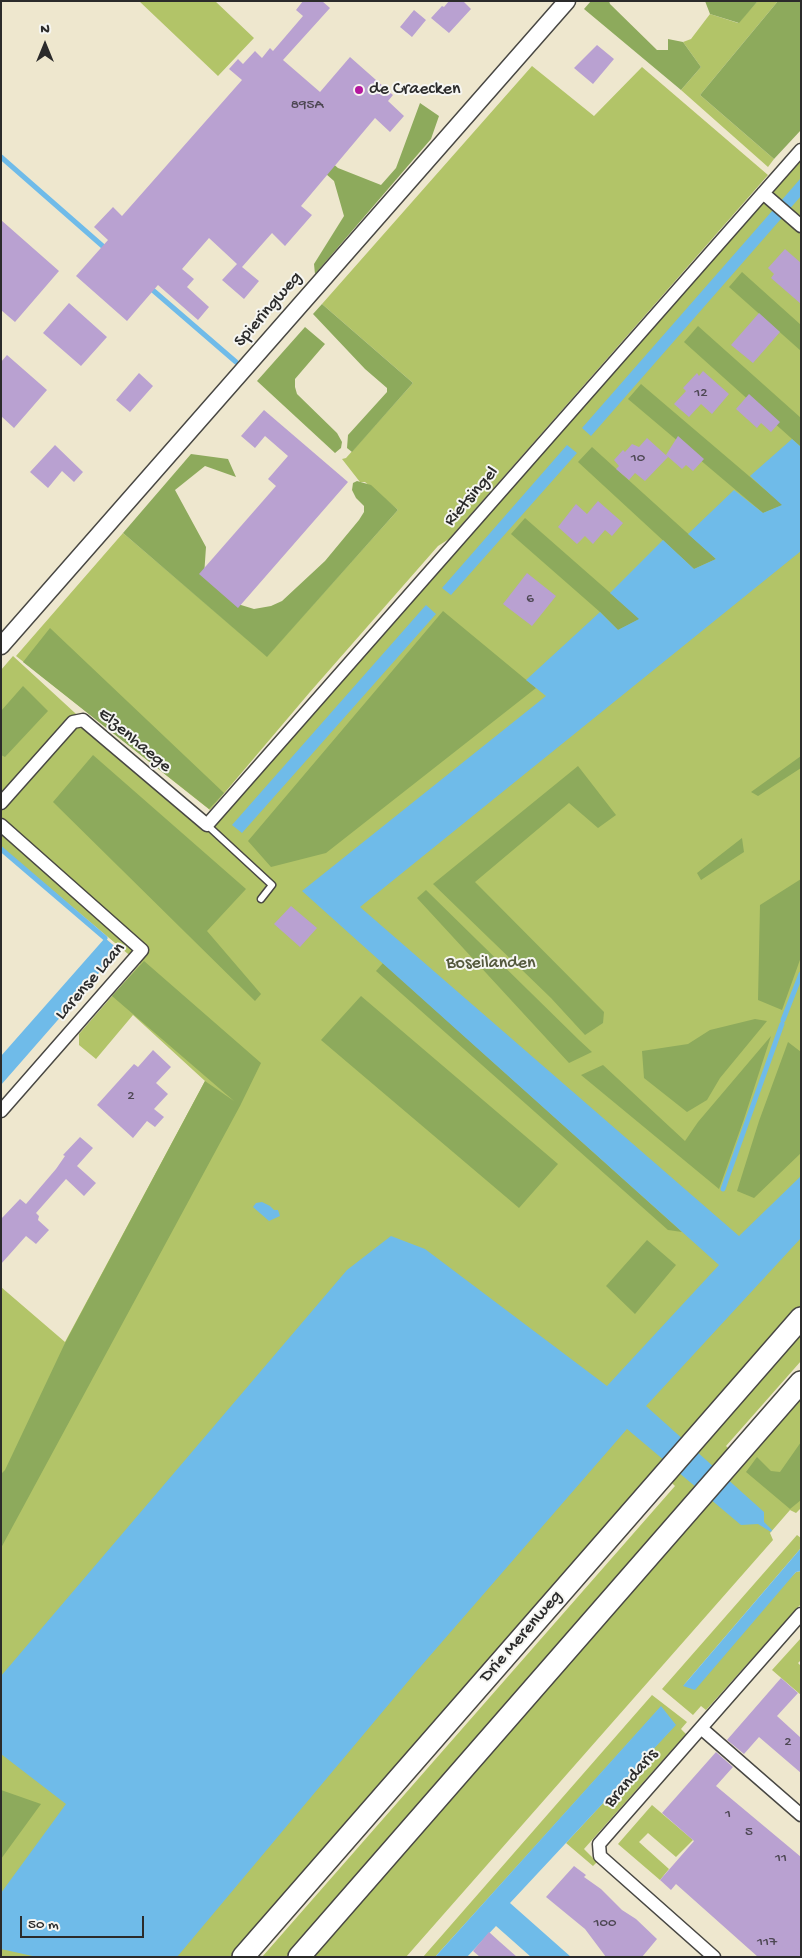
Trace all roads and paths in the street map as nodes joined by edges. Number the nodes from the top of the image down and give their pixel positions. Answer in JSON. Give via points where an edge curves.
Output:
{"nodes":[{"id":1,"x":567,"y":1,"type":"edge"},
{"id":2,"x":801,"y":150,"type":"edge"},
{"id":3,"x":763,"y":192,"type":"junction"},
{"id":4,"x":801,"y":226,"type":"edge"},
{"id":5,"x":1,"y":646,"type":"edge"},
{"id":6,"x":1,"y":803,"type":"edge"},
{"id":7,"x":1,"y":825,"type":"edge"},
{"id":8,"x":207,"y":825,"type":"junction"},
{"id":9,"x":261,"y":899,"type":"dead end"},
{"id":10,"x":1,"y":1111,"type":"edge"},
{"id":11,"x":801,"y":1318,"type":"edge"},
{"id":12,"x":801,"y":1382,"type":"edge"},
{"id":13,"x":801,"y":1614,"type":"edge"},
{"id":14,"x":701,"y":1728,"type":"junction"},
{"id":15,"x":801,"y":1815,"type":"edge"},
{"id":16,"x":243,"y":1957,"type":"edge"},
{"id":17,"x":299,"y":1957,"type":"edge"},
{"id":18,"x":714,"y":1957,"type":"edge"}],
"edges":[{"from":1,"to":5,"type":"street","name":"Spieringweg"},
{"from":2,"to":3,"type":"street","name":"Rietsingel"},
{"from":3,"to":4,"type":"street"},
{"from":3,"to":8,"type":"street","name":"Rietsingel"},
{"from":6,"to":8,"type":"street","name":"Elzenhaege","via":[[73,722],[84,720]]},
{"from":7,"to":10,"type":"street","name":"Larense Laan","via":[[142,950]]},
{"from":8,"to":9,"type":"lane","via":[[272,885]]},
{"from":11,"to":16,"type":"highway","name":"Drie Merenweg"},
{"from":12,"to":17,"type":"highway"},
{"from":13,"to":14,"type":"street","name":"Brandaris"},
{"from":14,"to":15,"type":"street"},
{"from":14,"to":18,"type":"street","name":"Brandaris","via":[[599,1844],[600,1856]]}]}
